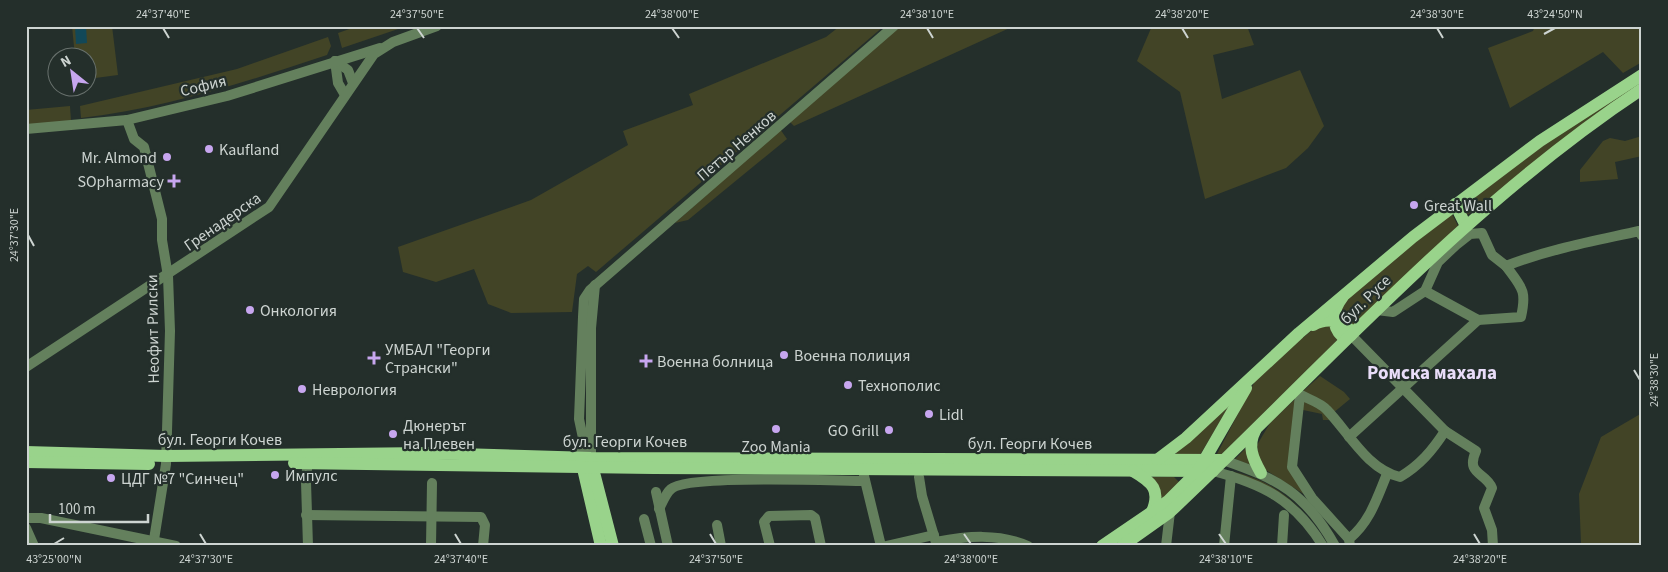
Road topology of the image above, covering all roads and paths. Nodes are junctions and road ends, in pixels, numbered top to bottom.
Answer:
1 (437, 26) edge
2 (894, 26) edge
3 (383, 47) junction
4 (334, 61) junction
5 (1642, 75) edge
6 (353, 83) junction
7 (1642, 89) edge
8 (345, 95) junction
9 (127, 120) junction
10 (26, 129) edge
11 (1455, 204) junction
12 (1466, 226) junction
13 (1642, 236) edge
14 (1506, 266) junction
15 (168, 276) junction
16 (1352, 287) junction
17 (1425, 291) junction
18 (1377, 310) junction
19 (1478, 320) junction
20 (1334, 321) junction
21 (1299, 333) junction
22 (1350, 335) junction
23 (26, 367) edge
24 (1256, 374) junction
25 (1403, 388) junction
26 (1297, 393) junction
27 (1259, 425) junction
28 (1445, 431) junction
29 (1349, 437) junction
30 (27, 457) edge
31 (308, 459) junction
32 (166, 460) junction
33 (1157, 460) junction
34 (1205, 460) junction
35 (1223, 460) junction
36 (586, 462) junction
37 (797, 468) junction
38 (863, 469) junction
39 (1133, 471) junction
40 (1198, 471) junction
41 (1213, 471) junction
42 (1260, 473) junction
43 (1387, 474) junction
44 (1231, 476) junction
45 (919, 478) dead end
46 (814, 480) junction
47 (432, 484) dead end
48 (656, 492) dead end
49 (659, 509) junction
50 (1170, 512) junction
51 (1151, 514) junction
52 (306, 515) junction
53 (1284, 515) dead end
54 (431, 516) junction
55 (26, 518) edge
56 (644, 519) dead end
57 (717, 525) dead end
58 (26, 528) edge
59 (936, 541) edge
60 (1349, 542) edge
61 (154, 543) edge
62 (34, 546) edge
63 (176, 546) edge
64 (308, 546) edge
65 (431, 546) edge
66 (483, 546) edge
67 (601, 546) edge
68 (613, 546) edge
69 (651, 546) edge
70 (668, 546) edge
71 (722, 546) edge
72 (770, 546) edge
73 (821, 546) edge
74 (881, 546) edge
75 (886, 546) edge
76 (1028, 546) edge
77 (1102, 546) edge
78 (1122, 546) edge
79 (1166, 546) edge
80 (1224, 546) edge
81 (1282, 546) edge
82 (1323, 546) edge
83 (1335, 546) edge
84 (1492, 546) edge

1 - 3 street, София
2 - 36 street, Петър Ненков
3 - 4 street, София
3 - 6 street, Гренадерска
4 - 6 street
4 - 8 street
4 - 9 street, София
5 - 11 main road, бул. Русе
6 - 8 street, Гренадерска
7 - 12 main road, бул. Русе
8 - 15 street, Гренадерска
9 - 10 street, София
9 - 15 street, Неофит Рилски
11 - 12 main road
11 - 16 main road, бул. Русе
12 - 18 main road, бул. Русе
13 - 14 street
14 - 17 street
14 - 19 street
15 - 23 street, Гренадерска
15 - 32 street, Неофит Рилски
16 - 20 main road
16 - 21 main road, бул. Русе
17 - 18 street
17 - 19 street
18 - 22 main road, бул. Русе
19 - 25 street
20 - 21 main road
20 - 22 main road
21 - 24 main road, бул. Русе
22 - 25 street
22 - 26 main road, бул. Русе
24 - 33 main road, бул. Русе
24 - 34 main road, бул. Русе
25 - 28 street
25 - 29 street
26 - 27 main road, бул. Русе
26 - 29 street
26 - 60 street
27 - 35 main road, бул. Русе
27 - 42 main road
28 - 43 street
28 - 84 street
29 - 43 street
30 - 32 main road, бул. Георги Кочев
31 - 32 main road, бул. Георги Кочев
31 - 36 main road, бул. Георги Кочев
31 - 52 street
32 - 61 street, Неофит Рилски
33 - 34 main road, бул. Георги Кочев
33 - 38 main road, бул. Георги Кочев
34 - 35 main road, бул. Георги Кочев
34 - 40 main road, бул. Русе
35 - 41 main road, бул. Русе
35 - 42 street
36 - 37 main road, бул. Георги Кочев
36 - 38 main road, бул. Георги Кочев
36 - 67 main road
36 - 68 main road
37 - 38 main road, бул. Георги Кочев
37 - 46 street
38 - 39 main road, бул. Георги Кочев
38 - 46 street
38 - 74 street
39 - 40 main road, бул. Георги Кочев
39 - 51 main road
40 - 41 main road, бул. Георги Кочев
40 - 51 main road, бул. Русе
41 - 44 street
41 - 50 main road, бул. Русе
42 - 83 street
43 - 60 street
44 - 80 street
44 - 82 street
45 - 59 street
46 - 49 street
47 - 54 street
48 - 49 street
49 - 70 street
50 - 78 main road, бул. Русе
50 - 79 street
51 - 77 main road, бул. Русе
52 - 54 street
52 - 64 street
53 - 81 street
54 - 65 street
54 - 66 street
55 - 61 street
56 - 69 street
57 - 71 street
58 - 62 street
59 - 75 street
59 - 76 street
61 - 63 street
72 - 73 street

